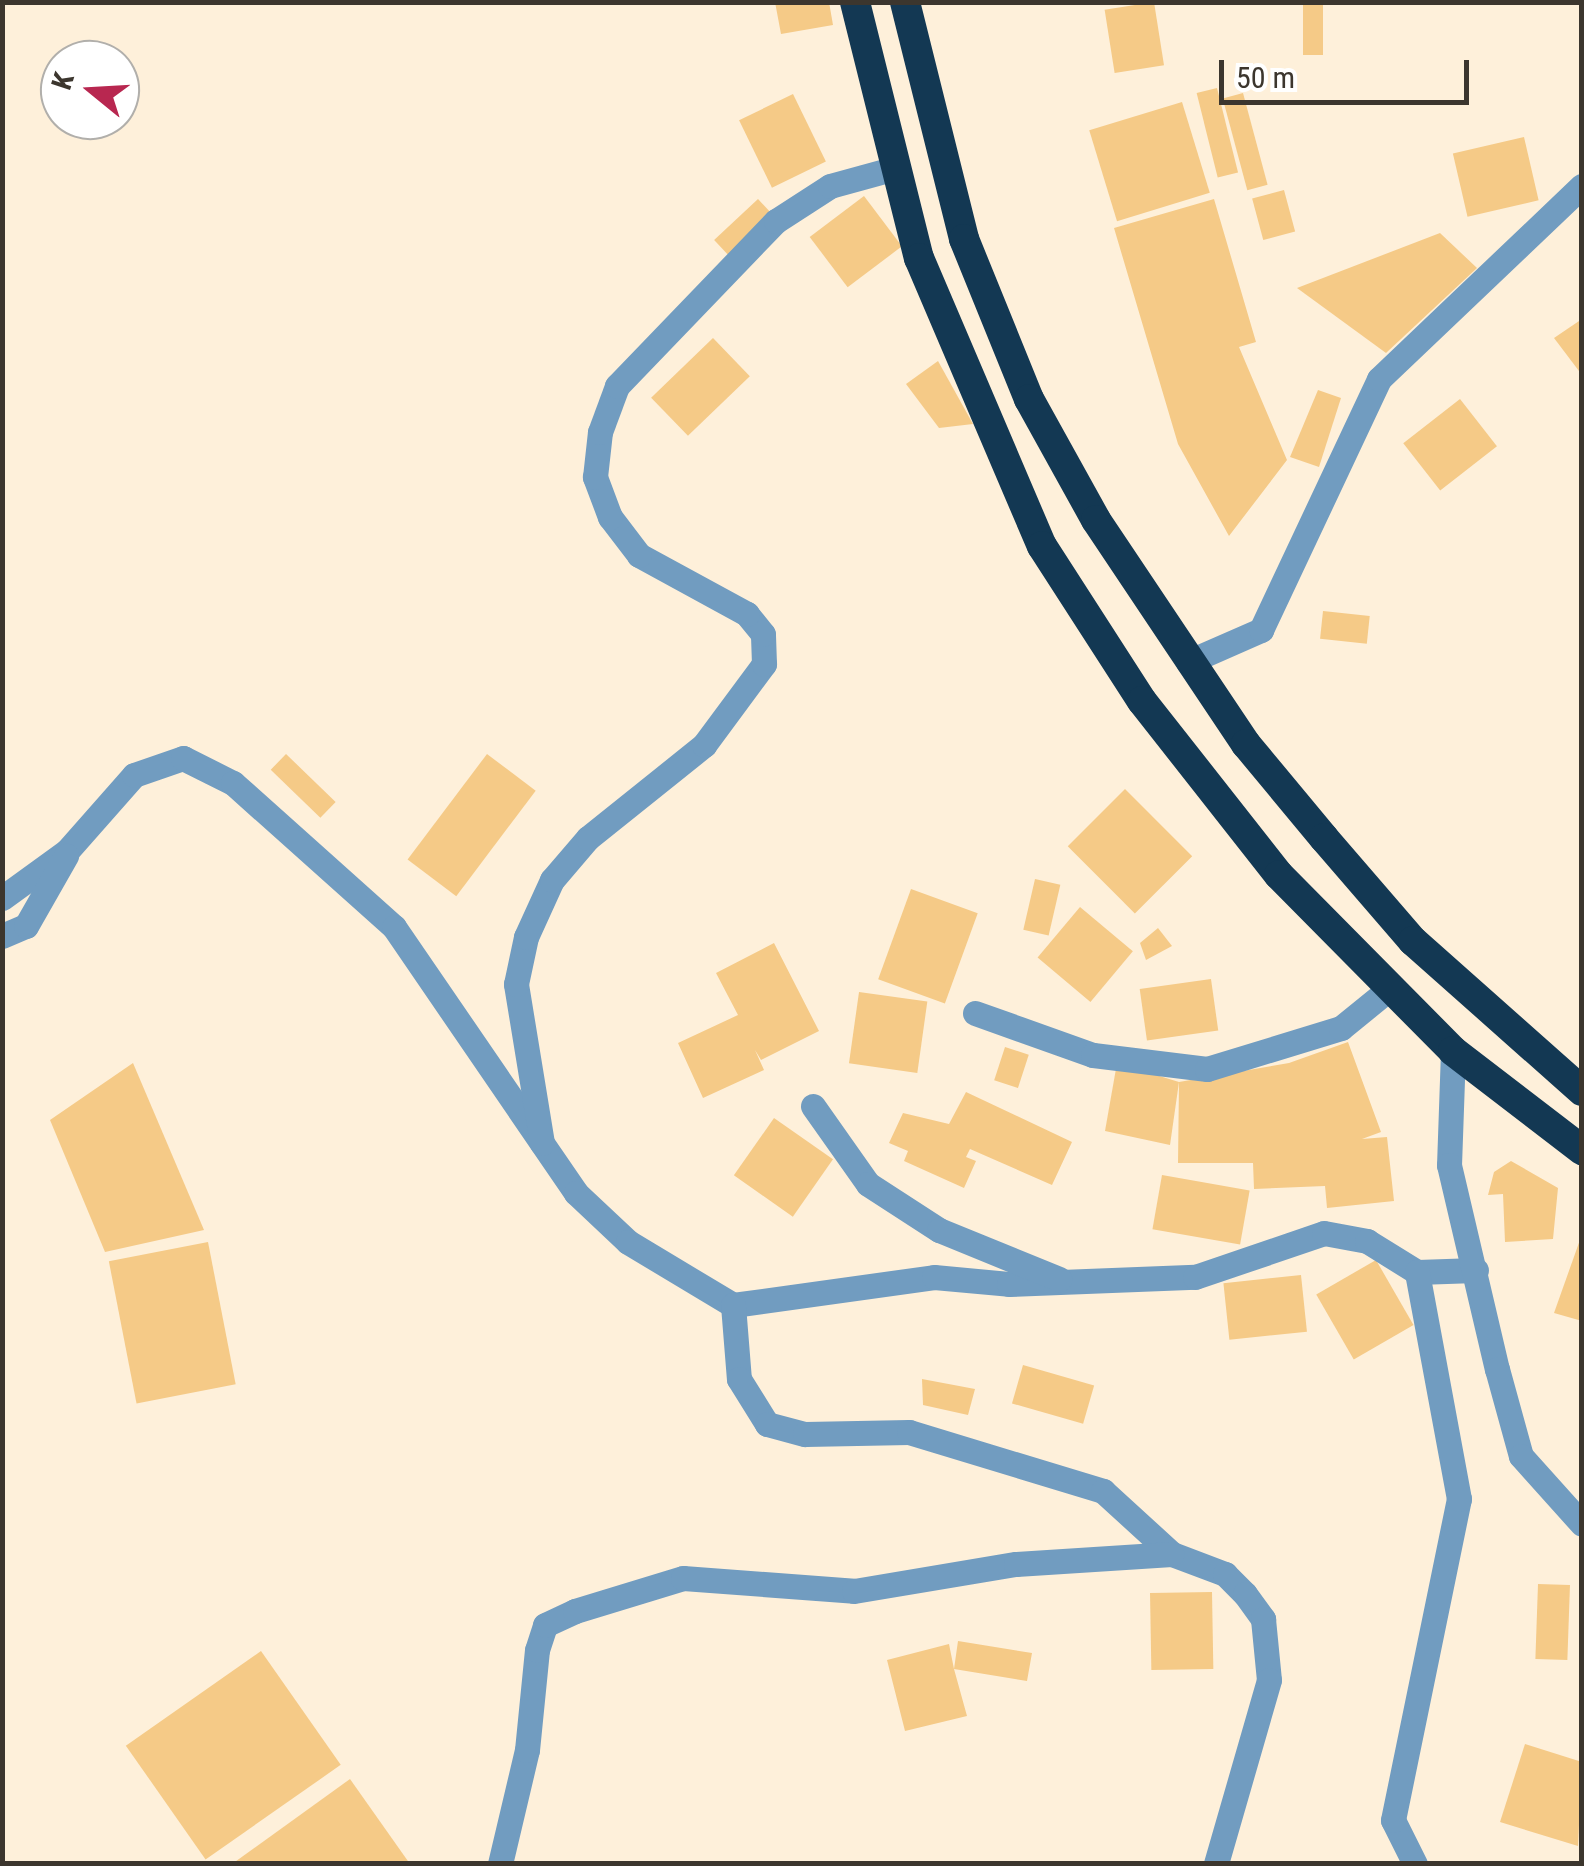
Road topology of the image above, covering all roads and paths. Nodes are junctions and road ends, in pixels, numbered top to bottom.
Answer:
1 (855, 2) edge
2 (905, 2) edge
3 (896, 168) junction
4 (1582, 186) edge
5 (1188, 662) junction
6 (68, 851) junction
7 (2, 898) edge
8 (2, 936) edge
9 (1389, 989) junction
10 (975, 1013) dead end
11 (1453, 1051) junction
12 (1582, 1091) edge
13 (814, 1106) dead end
14 (543, 1148) junction
15 (1582, 1150) edge
16 (1476, 1270) junction
17 (1418, 1272) junction
18 (1072, 1284) junction
19 (733, 1305) junction
20 (1582, 1524) edge
21 (1172, 1554) junction
22 (500, 1864) edge
23 (1216, 1864) edge
24 (1415, 1864) edge

1 - 3 highway
2 - 5 highway
3 - 9 highway
3 - 14 street
4 - 5 street
5 - 12 highway
6 - 7 street
6 - 8 street
6 - 14 street
9 - 10 street
9 - 11 highway
11 - 15 highway
11 - 16 street
13 - 18 street
14 - 19 street
16 - 17 street
16 - 20 street
17 - 18 street
17 - 24 street
18 - 19 street
19 - 21 street
21 - 22 street
21 - 23 street

